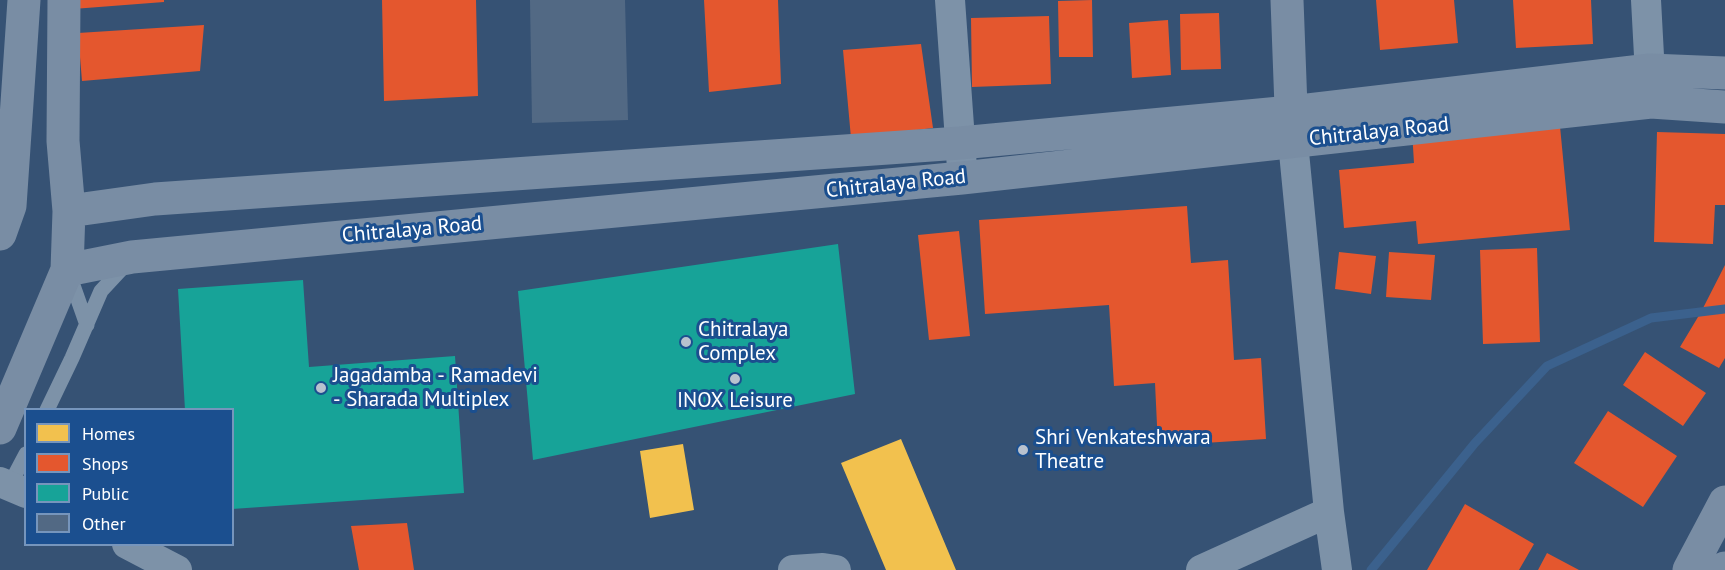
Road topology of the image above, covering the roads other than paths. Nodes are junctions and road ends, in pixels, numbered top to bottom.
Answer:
1 (64, 0) edge
2 (950, 0) edge
3 (1287, 0) edge
4 (1646, 0) edge
5 (16, 21) edge
6 (1650, 70) junction
7 (1725, 73) edge
8 (1651, 102) junction
9 (1725, 107) edge
10 (1292, 127) junction
11 (960, 143) junction
12 (962, 178) junction
13 (69, 211) junction
14 (3, 216) edge
15 (132, 257) junction
16 (67, 270) junction
17 (87, 325) junction
18 (48, 408) edge
19 (0, 428) edge
20 (24, 458) edge
21 (9, 490) edge
22 (1725, 502) edge
23 (1329, 512) junction
24 (131, 546) edge
25 (177, 570) edge
26 (793, 570) edge
27 (836, 570) edge
28 (1202, 570) edge
29 (1337, 570) edge
30 (1689, 570) edge

1 - 13 main road
2 - 11 street
3 - 10 main road
4 - 6 street
5 - 14 main road
6 - 7 main road, Chitralaya Road
6 - 8 street
6 - 10 main road, Chitralaya Road
8 - 9 main road, Chitralaya Road
8 - 10 main road, Chitralaya Road
10 - 11 main road, Chitralaya Road
10 - 12 main road, Chitralaya Road
10 - 23 street
11 - 12 street
11 - 13 main road, Chitralaya Road
12 - 15 main road, Chitralaya Road
13 - 16 main road
15 - 16 main road, Chitralaya Road
15 - 17 lane
16 - 17 lane
16 - 19 main road
17 - 18 lane
20 - 21 lane
22 - 30 main road
23 - 28 street
23 - 29 street
24 - 25 street
26 - 27 street

